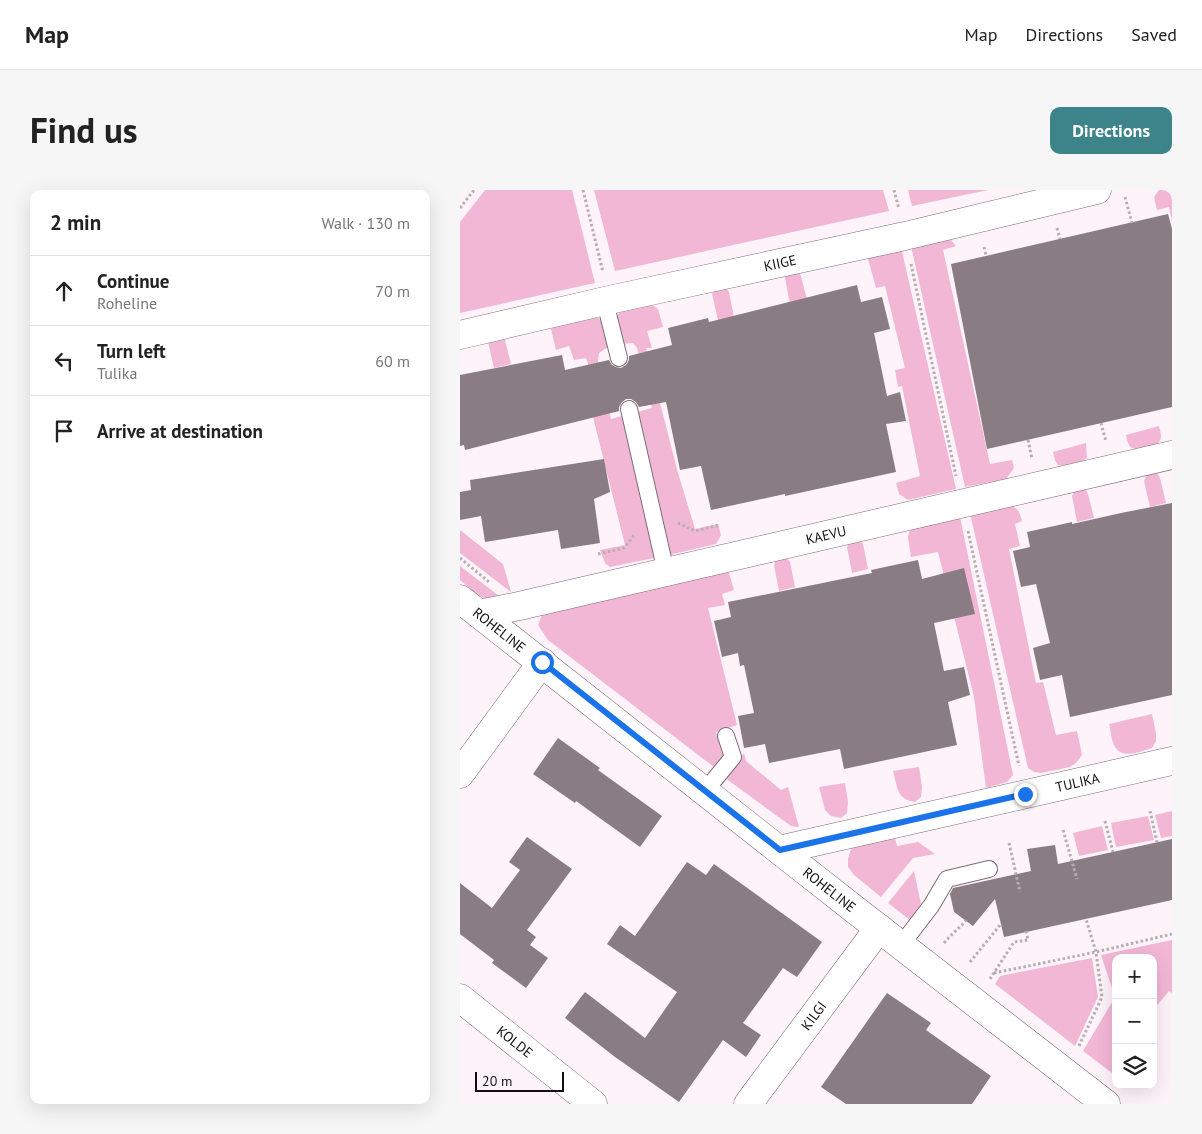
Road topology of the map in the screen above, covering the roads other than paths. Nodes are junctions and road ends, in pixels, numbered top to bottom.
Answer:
1 (1097, 190) edge
2 (607, 301) junction
3 (460, 335) edge
4 (619, 358) dead end
5 (629, 409) dead end
6 (1172, 455) edge
7 (666, 572) junction
8 (470, 606) edge
9 (542, 662) junction
10 (726, 736) dead end
11 (1172, 761) edge
12 (460, 774) edge
13 (705, 791) junction
14 (780, 850) junction
15 (989, 868) dead end
16 (878, 928) junction
17 (901, 945) junction
18 (460, 998) edge
19 (593, 1104) edge
20 (748, 1104) edge
21 (1106, 1104) edge

1 - 2 street, KIIGE
2 - 3 street, KIIGE
2 - 4 lane
5 - 7 lane
6 - 7 street, KAEVU
7 - 8 street, KAEVU
8 - 9 street, ROHELINE
9 - 12 street
9 - 13 street, ROHELINE
10 - 13 lane
11 - 14 street, TULIKA
13 - 14 street, ROHELINE
14 - 16 street, ROHELINE
15 - 17 lane
16 - 17 street, ROHELINE
16 - 20 street, KILGI
17 - 21 street, ROHELINE
18 - 19 street, KOLDE

